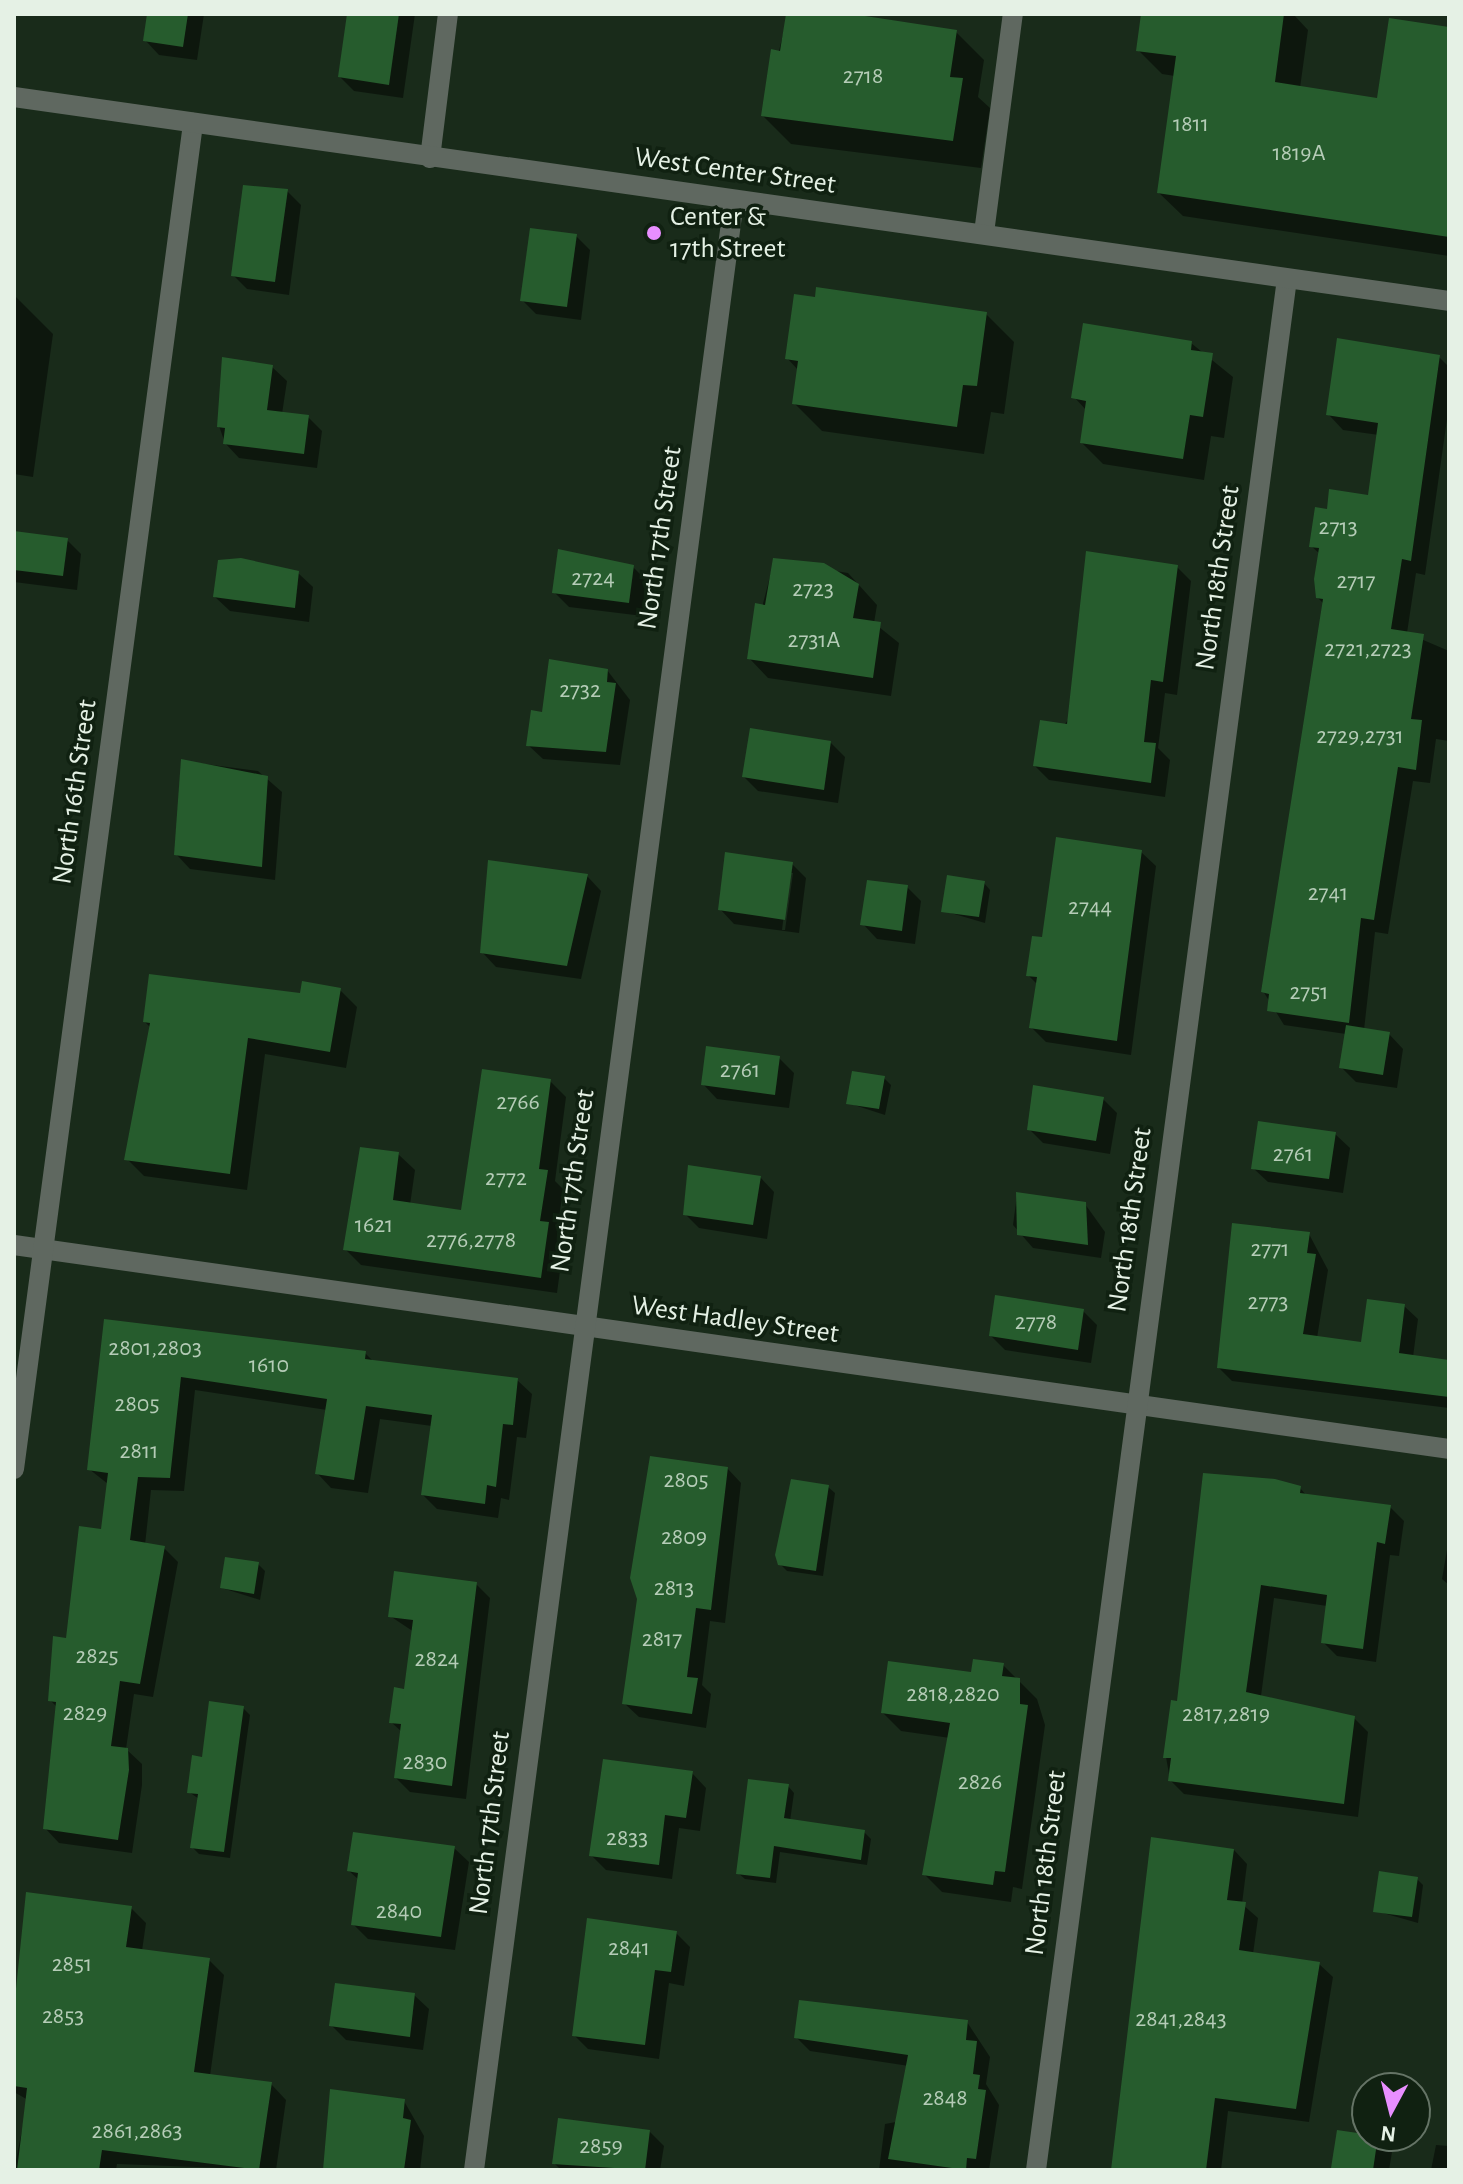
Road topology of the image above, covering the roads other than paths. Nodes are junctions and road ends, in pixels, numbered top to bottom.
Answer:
1 (448, 14) edge
2 (1013, 14) edge
3 (14, 97) edge
4 (193, 123) junction
5 (430, 158) junction
6 (734, 200) junction
7 (984, 233) junction
8 (1287, 280) junction
9 (1449, 301) edge
10 (14, 1245) edge
11 (43, 1249) junction
12 (582, 1327) junction
13 (1133, 1403) junction
14 (1449, 1449) edge
15 (14, 1469) edge
16 (474, 2170) edge
17 (1036, 2170) edge

1 - 5 street
2 - 7 street
3 - 4 street, West Center Street
4 - 5 street, West Center Street
4 - 11 street, North 16th Street
5 - 6 street, West Center Street
6 - 7 street, West Center Street
6 - 12 street, North 17th Street
7 - 8 street, West Center Street
8 - 9 street, West Center Street
8 - 13 street, North 18th Street
10 - 11 street, West Hadley Street
11 - 12 street, West Hadley Street
11 - 15 street, North 16th Street
12 - 13 street, West Hadley Street
12 - 16 street, North 17th Street
13 - 14 street, West Hadley Street
13 - 17 street, North 18th Street

